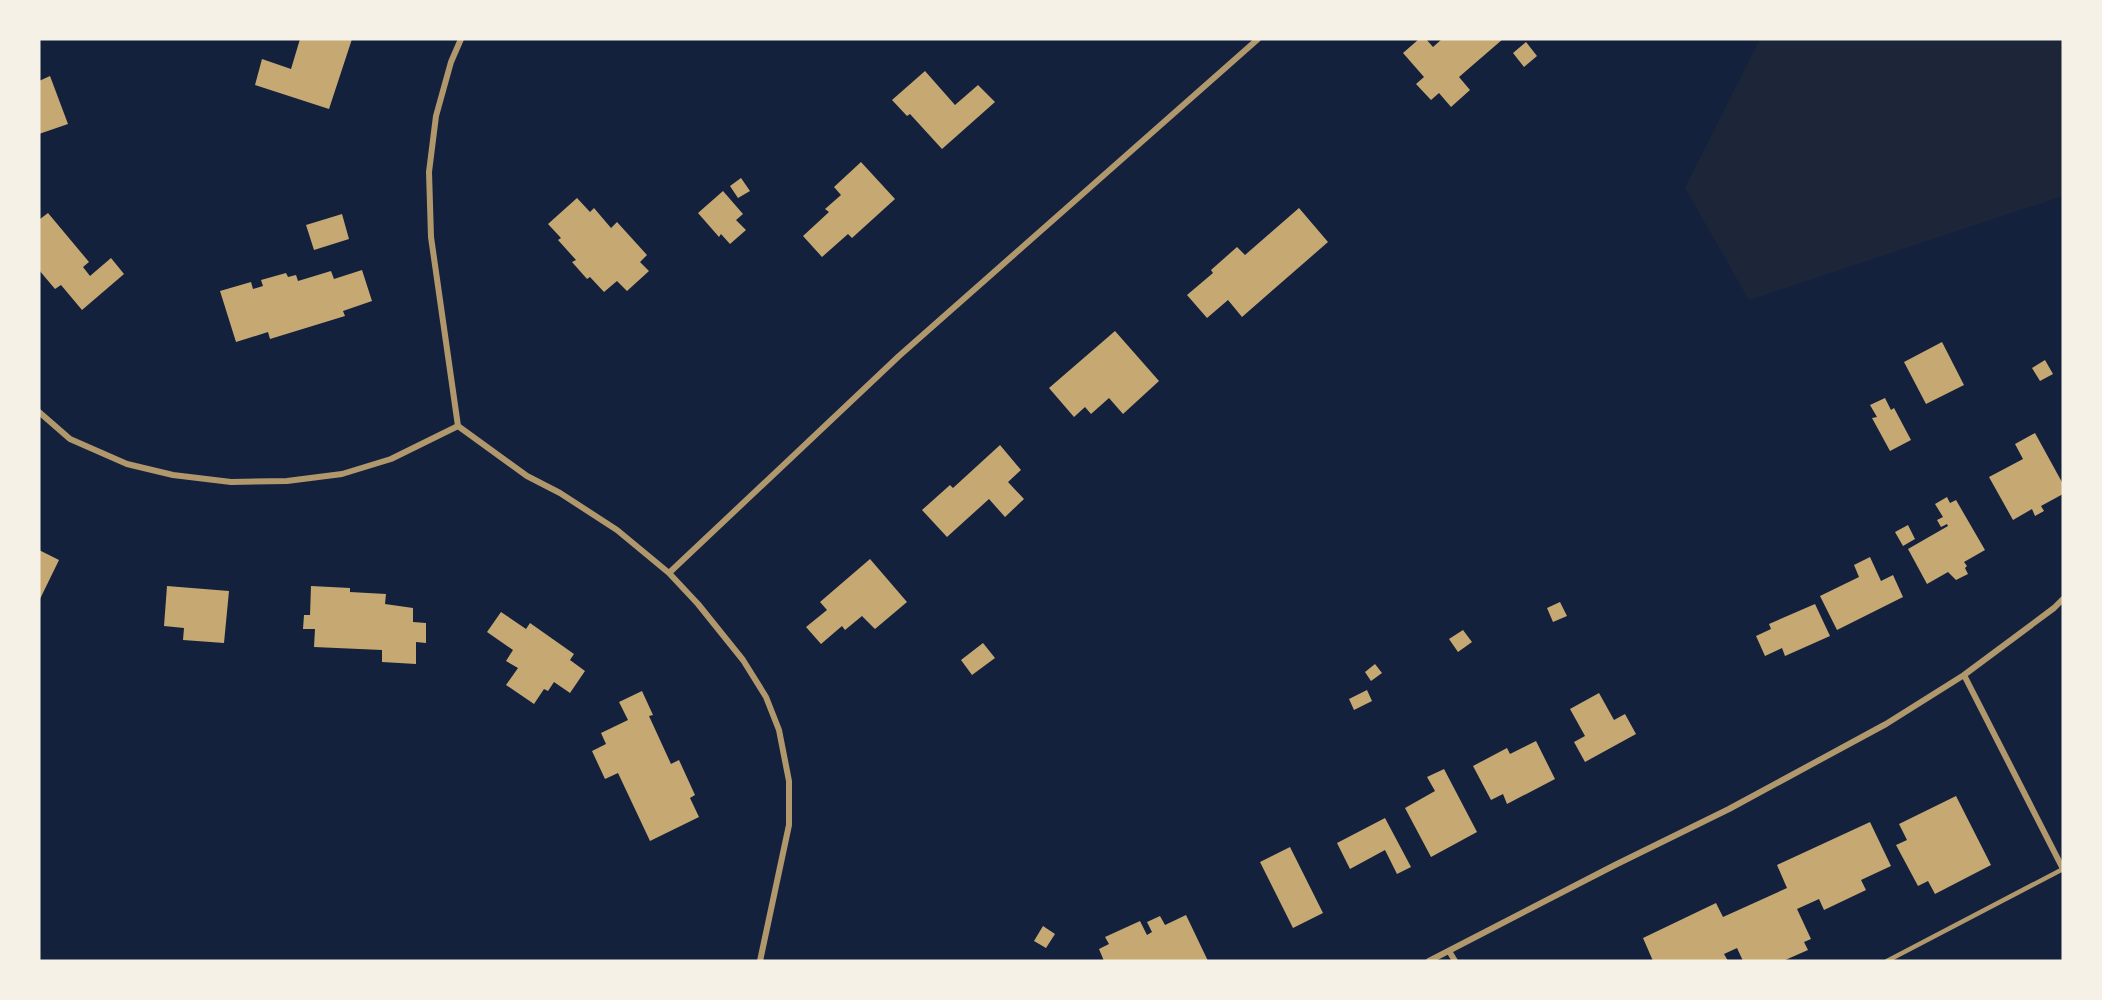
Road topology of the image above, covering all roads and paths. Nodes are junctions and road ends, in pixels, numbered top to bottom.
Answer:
1 (461, 39) edge
2 (1258, 39) edge
3 (39, 412) edge
4 (458, 426) junction
5 (669, 573) junction
6 (2063, 599) edge
7 (1964, 675) junction
8 (2063, 869) edge
9 (1449, 951) junction
10 (760, 961) edge
11 (1429, 961) edge
12 (1455, 961) edge
13 (1887, 961) edge

1 - 4 street
2 - 5 street
3 - 4 street
4 - 5 street
5 - 10 street
6 - 7 street
7 - 8 street
7 - 9 street
8 - 13 lane
9 - 11 street
9 - 12 street

